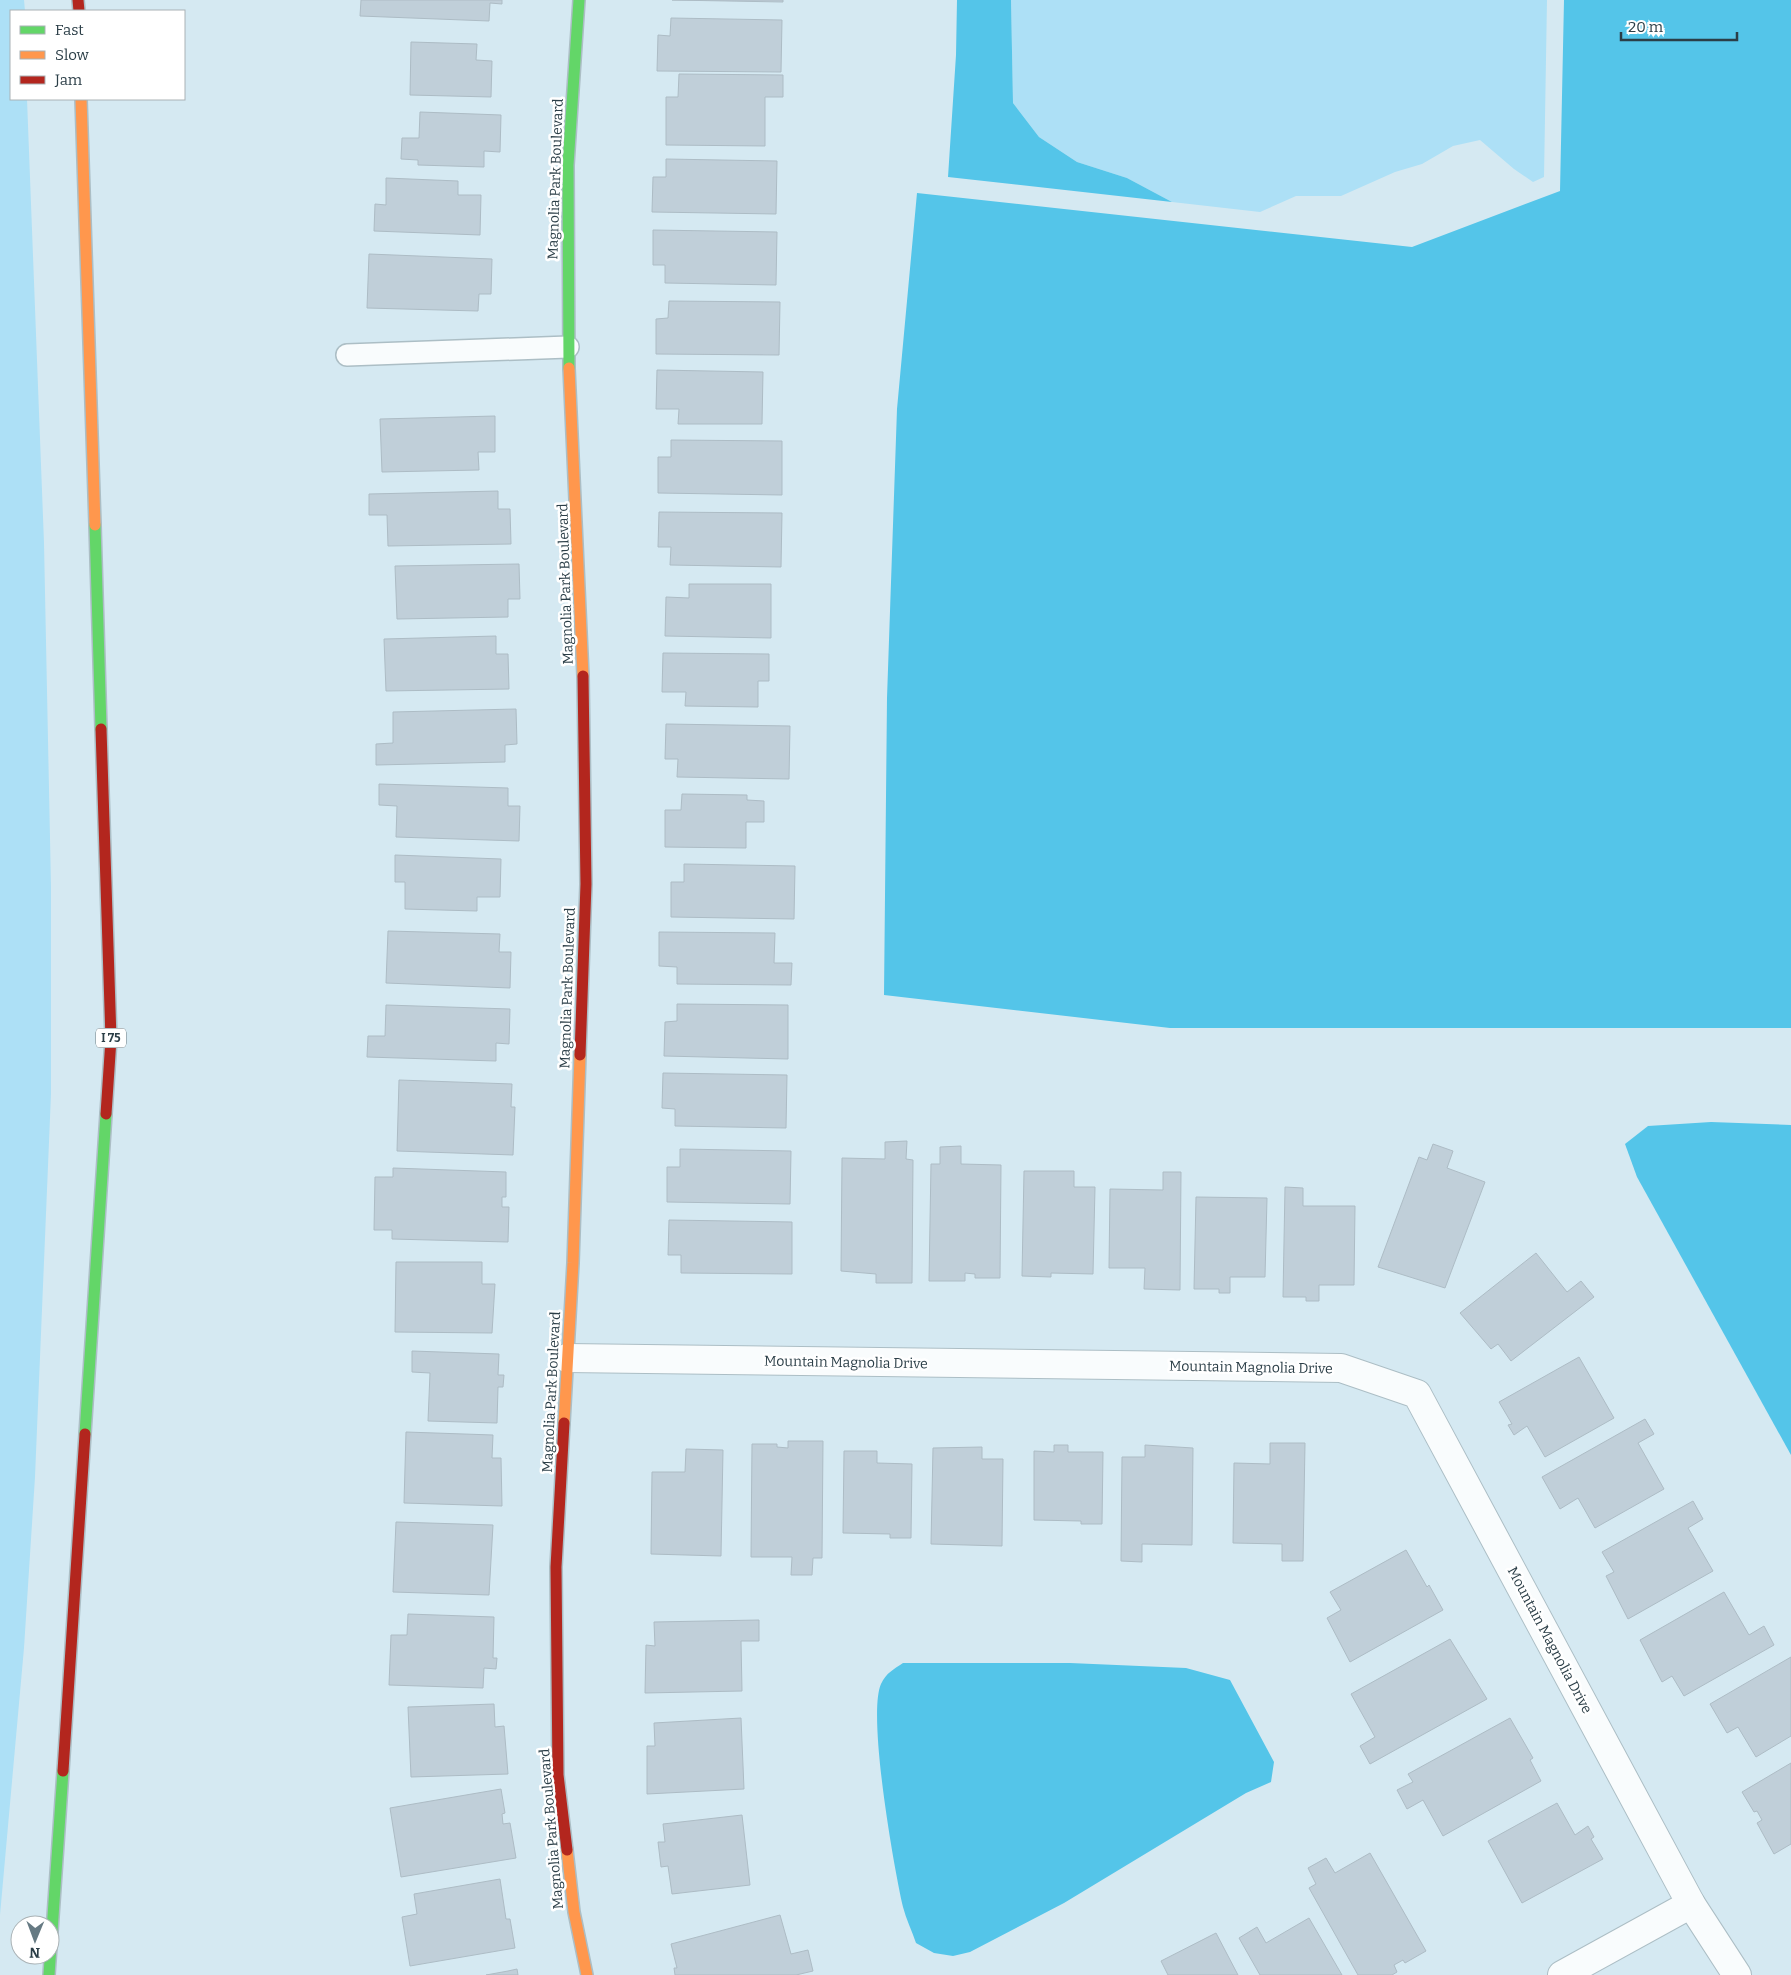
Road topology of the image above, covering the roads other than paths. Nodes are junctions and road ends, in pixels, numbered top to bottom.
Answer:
1 (579, 0) edge
2 (81, 100) edge
3 (568, 347) junction
4 (347, 356) dead end
5 (567, 1358) junction
6 (1691, 1904) junction
7 (49, 1975) edge
8 (587, 1975) edge
9 (1562, 1975) edge
10 (1737, 1975) edge

1 - 3 main road, Magnolia Park Boulevard
2 - 7 main road, I 75
3 - 4 lane
3 - 5 main road, Magnolia Park Boulevard
5 - 6 street, Mountain Magnolia Drive
5 - 8 main road, Magnolia Park Boulevard
6 - 9 street
6 - 10 street, Mountain Magnolia Drive

